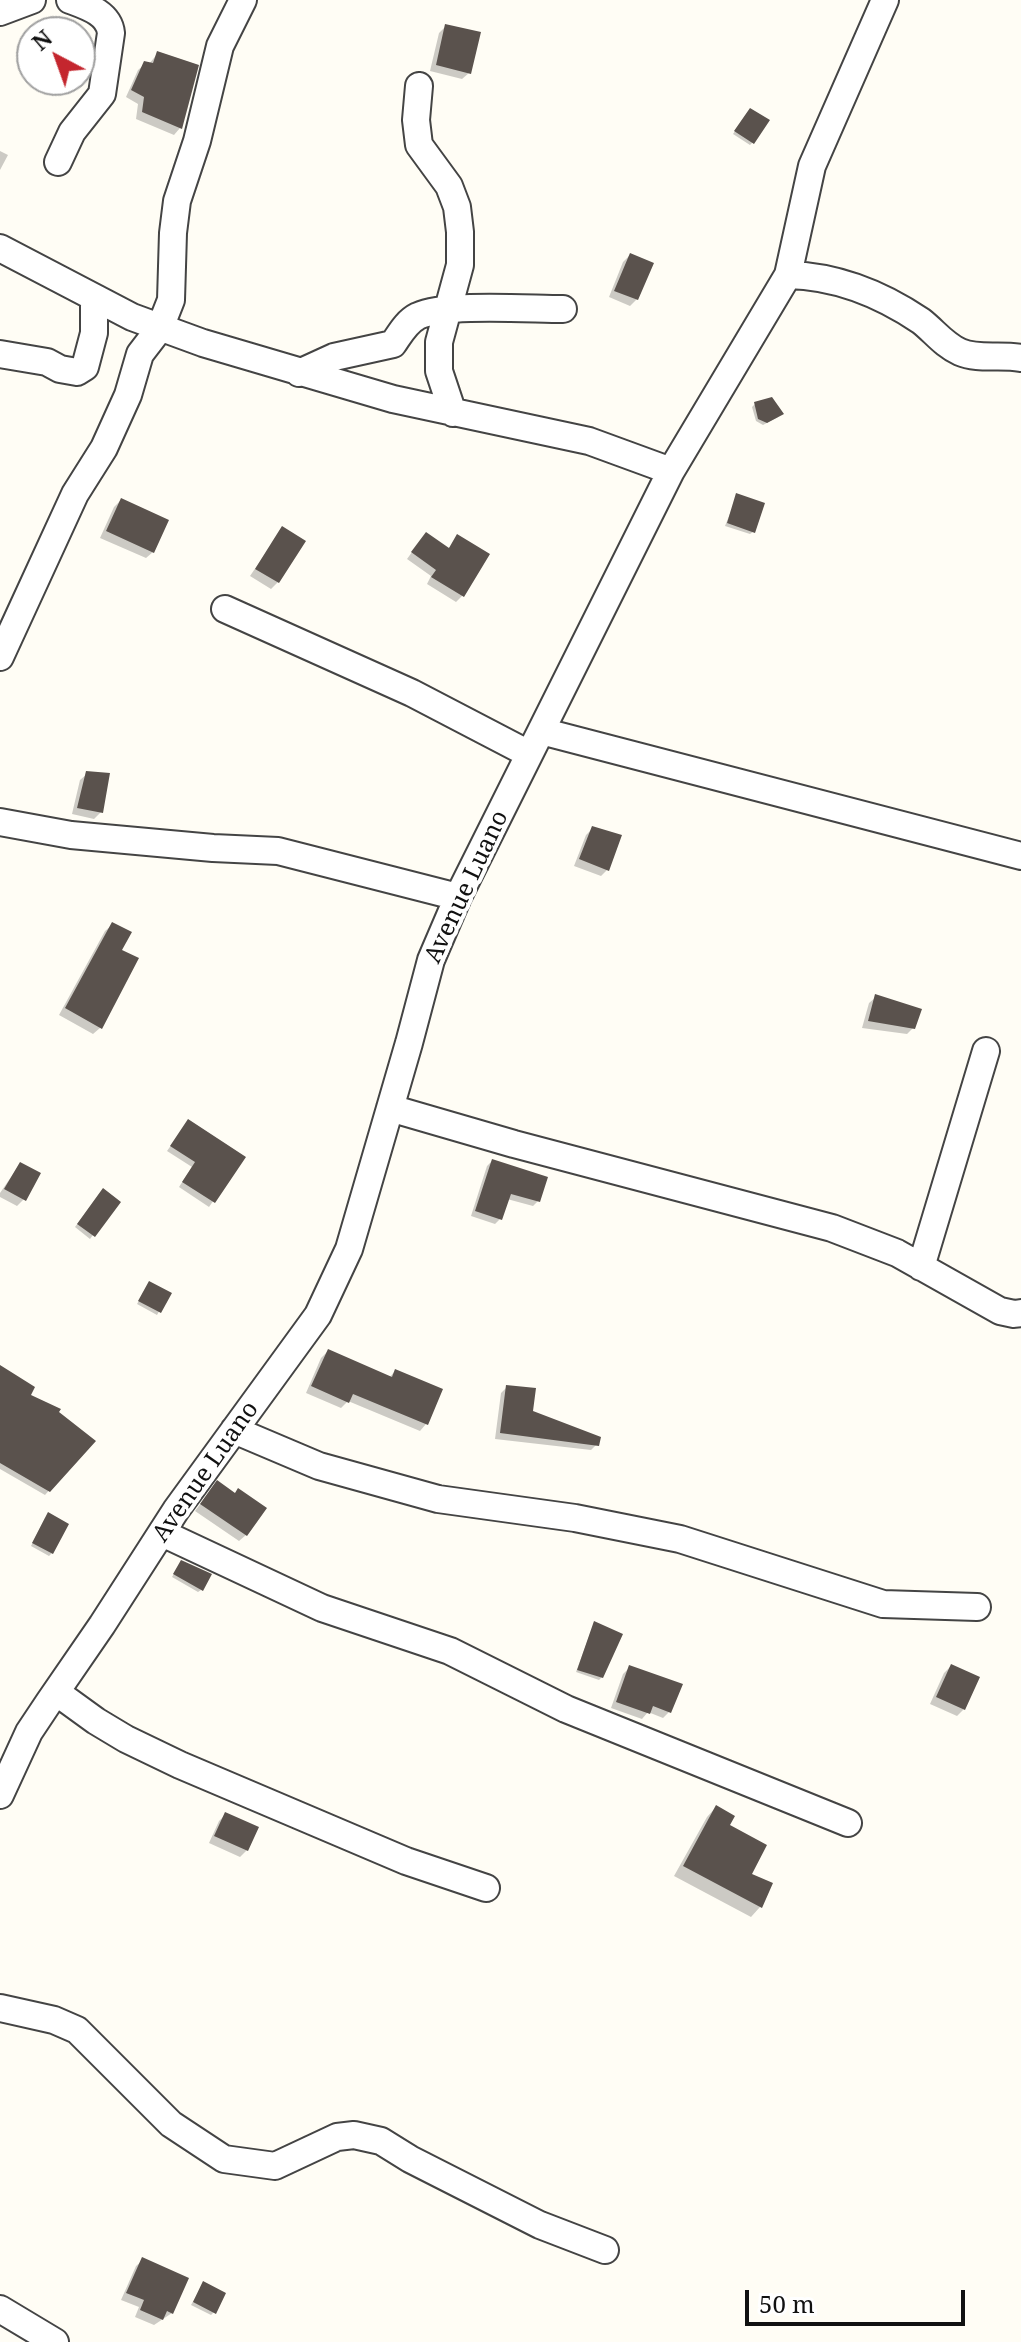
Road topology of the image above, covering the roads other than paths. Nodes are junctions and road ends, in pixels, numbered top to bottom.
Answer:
1 (32, 0) edge
2 (70, 0) edge
3 (243, 0) edge
4 (885, 0) edge
5 (0, 12) edge
6 (419, 86) dead end
7 (58, 162) dead end
8 (0, 248) edge
9 (788, 275) junction
10 (94, 298) junction
11 (563, 309) dead end
12 (450, 310) junction
13 (160, 328) junction
14 (0, 354) edge
15 (1021, 358) edge
16 (299, 373) junction
17 (453, 413) junction
18 (671, 471) junction
19 (225, 609) dead end
20 (0, 657) edge
21 (535, 743) junction
22 (0, 822) edge
23 (1021, 856) edge
24 (458, 897) junction
25 (986, 1051) dead end
26 (390, 1108) junction
27 (921, 1267) junction
28 (1021, 1313) edge
29 (234, 1430) junction
30 (162, 1533) junction
31 (977, 1607) dead end
32 (56, 1692) junction
33 (0, 1795) edge
34 (848, 1823) dead end
35 (486, 1888) dead end
36 (0, 2008) edge
37 (605, 2250) dead end
38 (0, 2309) edge
39 (55, 2342) edge

1 - 5 street
2 - 7 street
3 - 13 street
4 - 9 street, Avenue Luano
6 - 12 street
8 - 10 street
9 - 15 street
9 - 18 street, Avenue Luano
10 - 13 street
10 - 14 street
11 - 12 street
12 - 16 street
12 - 17 street
13 - 16 street
13 - 20 street
16 - 17 street
17 - 18 street
18 - 21 street, Avenue Luano
19 - 21 street
21 - 23 street
21 - 24 street, Avenue Luano
22 - 24 street
24 - 26 street, Avenue Luano
25 - 27 street
26 - 27 street
26 - 29 street, Avenue Luano
27 - 28 street
29 - 30 street, Avenue Luano
29 - 31 street
30 - 32 street, Avenue Luano
30 - 34 street
32 - 33 street, Avenue Luano
32 - 35 street
36 - 37 street
38 - 39 street

